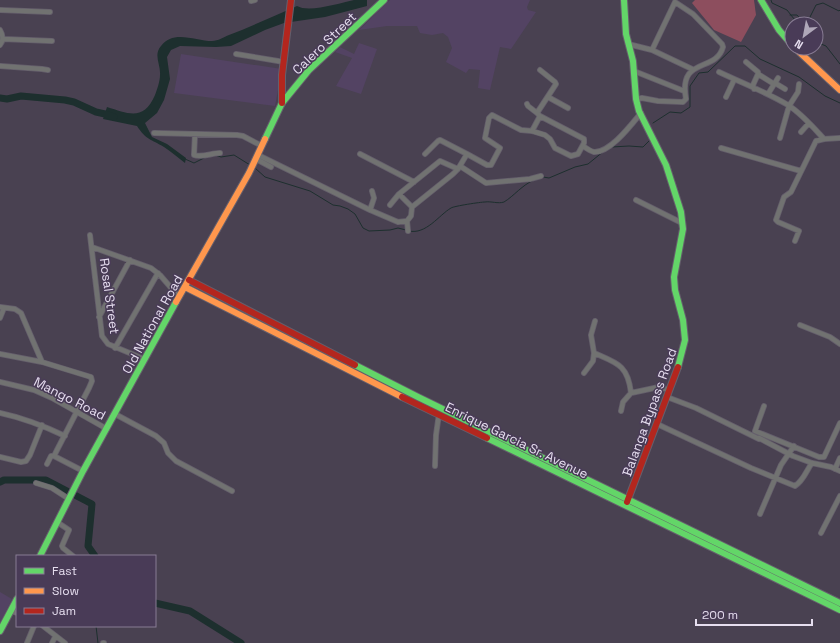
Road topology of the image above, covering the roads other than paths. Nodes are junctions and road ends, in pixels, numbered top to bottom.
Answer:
1 (384, 0) edge
2 (624, 0) edge
3 (761, 0) edge
4 (291, 1) edge
5 (676, 1) edge
6 (0, 10) edge
7 (50, 12) dead end
8 (0, 30) edge
9 (784, 35) edge
10 (3, 38) junction
11 (52, 41) dead end
12 (628, 44) junction
13 (0, 45) edge
14 (652, 50) junction
15 (236, 54) dead end
16 (804, 56) edge
17 (284, 62) junction
18 (746, 62) dead end
19 (0, 66) edge
20 (692, 69) junction
21 (48, 70) dead end
22 (540, 70) dead end
23 (634, 70) junction
24 (719, 72) dead end
25 (758, 74) junction
26 (734, 80) junction
27 (776, 82) junction
28 (799, 84) dead end
29 (754, 89) junction
30 (785, 89) dead end
31 (840, 90) edge
32 (684, 91) junction
33 (768, 94) junction
34 (548, 97) junction
35 (726, 97) dead end
36 (636, 99) junction
37 (282, 103) junction
38 (527, 104) dead end
39 (789, 106) junction
40 (568, 108) dead end
41 (641, 113) junction
42 (539, 115) junction
43 (809, 123) junction
44 (532, 131) junction
45 (801, 132) dead end
46 (154, 134) dead end
47 (195, 134) junction
48 (780, 138) dead end
49 (840, 138) edge
50 (824, 139) junction
51 (262, 146) junction
52 (583, 146) junction
53 (721, 148) dead end
54 (220, 153) dead end
55 (360, 154) dead end
56 (425, 154) dead end
57 (467, 154) junction
58 (255, 161) junction
59 (271, 167) dead end
60 (459, 168) junction
61 (801, 171) junction
62 (541, 176) dead end
63 (414, 182) junction
64 (372, 191) dead end
65 (400, 194) junction
66 (636, 200) dead end
67 (390, 205) dead end
68 (412, 207) junction
69 (370, 210) junction
70 (407, 221) junction
71 (682, 223) junction
72 (408, 231) dead end
73 (90, 235) dead end
74 (795, 241) dead end
75 (92, 247) junction
76 (130, 260) junction
77 (158, 273) junction
78 (189, 280) junction
79 (185, 288) junction
80 (179, 297) junction
81 (2, 307) edge
82 (100, 317) junction
83 (0, 318) edge
84 (595, 321) dead end
85 (800, 325) dead end
86 (840, 344) edge
87 (114, 348) junction
88 (594, 353) junction
89 (0, 354) edge
90 (144, 360) junction
91 (42, 362) junction
92 (584, 373) dead end
93 (0, 382) edge
94 (670, 390) junction
95 (631, 393) junction
96 (667, 397) junction
97 (417, 400) junction
98 (764, 406) dead end
99 (621, 411) dead end
100 (0, 413) edge
101 (77, 413) junction
102 (115, 414) junction
103 (439, 414) junction
104 (840, 423) edge
105 (657, 424) junction
106 (42, 425) junction
107 (107, 429) junction
108 (755, 431) junction
109 (65, 436) junction
110 (759, 439) junction
111 (794, 446) junction
112 (788, 453) junction
113 (54, 456) junction
114 (0, 457) edge
115 (840, 458) edge
116 (812, 463) junction
117 (47, 464) dead end
118 (435, 466) dead end
119 (838, 470) edge
120 (83, 471) junction
121 (776, 478) junction
122 (36, 483) dead end
123 (232, 491) dead end
124 (840, 496) edge
125 (70, 498) junction
126 (627, 503) junction
127 (760, 514) dead end
128 (57, 522) junction
129 (821, 533) dead end
130 (40, 555) edge
131 (72, 555) edge
132 (774, 575) junction
133 (840, 603) edge
134 (840, 610) edge
135 (14, 612) edge
136 (34, 627) edge
137 (44, 627) edge
138 (0, 631) edge
139 (55, 636) junction
140 (27, 643) edge
141 (52, 643) edge
142 (65, 643) edge

1 - 37 main road, Calero Street
2 - 12 main road, Balanga Bypass Road
3 - 9 main road
4 - 17 main road
5 - 14 street
5 - 20 street
6 - 7 street
8 - 10 street
10 - 11 street
10 - 13 street
12 - 14 street
12 - 23 main road, Balanga Bypass Road
14 - 20 street
15 - 17 street
16 - 31 main road
17 - 37 main road
18 - 25 street
19 - 21 street
20 - 32 street
22 - 34 street
23 - 32 street
23 - 36 main road, Balanga Bypass Road
24 - 26 street
25 - 27 street
25 - 29 street
26 - 29 street
26 - 35 street
27 - 30 street
27 - 33 street
28 - 39 street
29 - 33 street
32 - 36 street
33 - 39 street
34 - 40 street
34 - 42 street
36 - 41 main road, Balanga Bypass Road
37 - 51 main road, Old National Road
38 - 42 street
39 - 43 street
39 - 48 street
41 - 52 street
41 - 71 main road, Balanga Bypass Road
42 - 44 street
42 - 52 street
43 - 45 street
43 - 50 street
44 - 52 street
44 - 57 street
46 - 47 street
47 - 51 street
47 - 54 street
49 - 50 street
50 - 61 street
51 - 58 main road, Old National Road
53 - 61 street
55 - 63 street
56 - 57 street
57 - 60 street
58 - 59 street
58 - 69 street
58 - 78 main road, Old National Road
60 - 62 street
60 - 63 street
60 - 68 street
61 - 74 street
63 - 65 street
64 - 69 street
65 - 67 street
65 - 68 street
66 - 71 street
68 - 70 street
69 - 70 street
70 - 72 street
71 - 94 main road, Balanga Bypass Road
73 - 75 street, Rosal Street
75 - 76 street
75 - 82 street, Rosal Street
76 - 77 street
76 - 82 street
77 - 80 street
77 - 87 street
78 - 79 main road, Old National Road
78 - 97 main road, Enrique Garcia Sr. Avenue
79 - 80 main road, Old National Road
79 - 97 main road, Enrique Garcia Sr. Avenue
80 - 90 main road, Old National Road
81 - 83 street
81 - 91 street
82 - 87 street, Rosal Street
84 - 88 street
85 - 86 street
87 - 90 street, Rosal Street
88 - 92 street
88 - 95 street
89 - 91 street
90 - 102 main road, Old National Road
91 - 101 street
93 - 101 street, Mango Road
94 - 95 street
94 - 96 main road, Balanga Bypass Road
95 - 99 street
96 - 105 main road, Balanga Bypass Road
96 - 110 street
97 - 103 main road, Enrique Garcia Sr. Avenue
97 - 126 main road, Enrique Garcia Sr. Avenue
98 - 108 street
100 - 106 street
101 - 107 street, Mango Road
101 - 109 street
102 - 107 main road, Old National Road
102 - 123 street
103 - 118 street
103 - 126 main road, Enrique Garcia Sr. Avenue
104 - 111 street
105 - 121 street
105 - 126 main road, Balanga Bypass Road
106 - 109 street
106 - 114 street
107 - 120 main road, Old National Road
108 - 110 street
108 - 111 street
109 - 113 street
110 - 112 street
111 - 112 street
112 - 116 street
112 - 121 street
113 - 117 street
113 - 120 street
115 - 119 street
116 - 119 street
116 - 121 street
120 - 125 main road, Old National Road
121 - 127 street
122 - 125 street
124 - 129 street
125 - 128 main road, Old National Road
126 - 132 main road, Enrique Garcia Sr. Avenue
128 - 130 main road, Old National Road
128 - 131 street
132 - 133 main road, Enrique Garcia Sr. Avenue
132 - 134 main road, Enrique Garcia Sr. Avenue
135 - 138 main road
136 - 140 street
137 - 139 street
139 - 141 street
139 - 142 street

